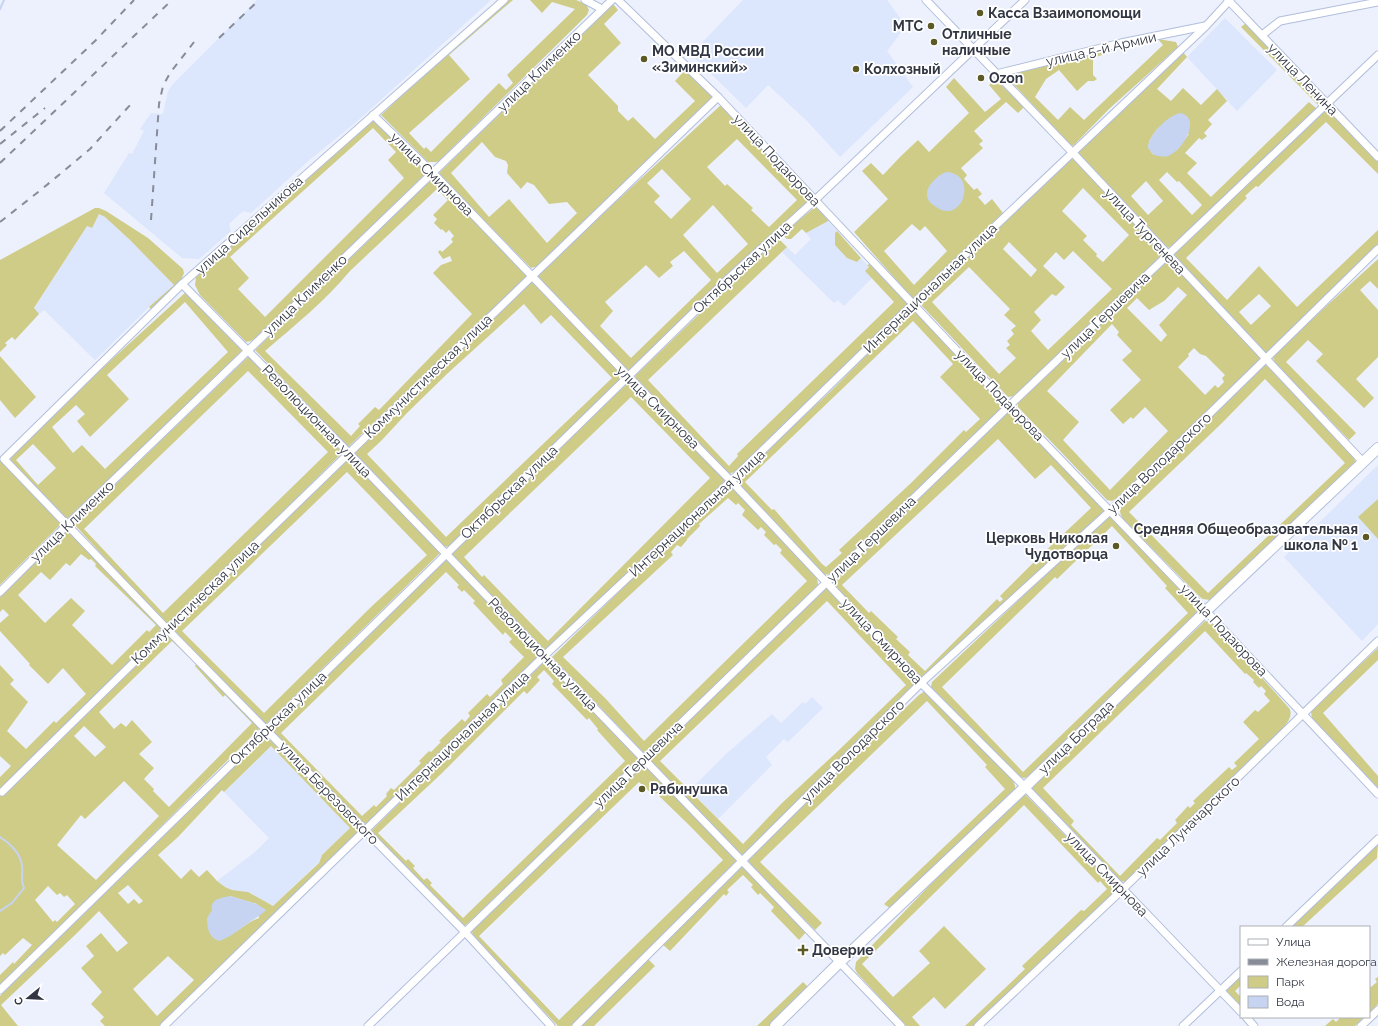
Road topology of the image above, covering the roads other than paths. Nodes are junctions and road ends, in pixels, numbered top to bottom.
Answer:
1 (504, 0) edge
2 (585, 0) edge
3 (612, 0) edge
4 (618, 0) edge
5 (926, 0) edge
6 (1024, 0) edge
7 (1229, 0) edge
8 (1378, 2) edge
9 (602, 9) junction
10 (1206, 26) junction
11 (1262, 35) junction
12 (973, 49) junction
13 (1378, 55) edge
14 (996, 74) junction
15 (718, 97) junction
16 (1327, 104) junction
17 (373, 115) junction
18 (1073, 153) junction
19 (1378, 157) edge
20 (433, 173) junction
21 (815, 200) junction
22 (1378, 250) edge
23 (1168, 255) junction
24 (532, 277) junction
25 (182, 284) junction
26 (913, 304) junction
27 (248, 350) junction
28 (1266, 360) junction
29 (628, 376) junction
30 (1010, 406) junction
31 (1378, 448) edge
32 (348, 452) junction
33 (4, 459) joint
34 (1363, 462) junction
35 (731, 481) junction
36 (1110, 511) junction
37 (68, 524) junction
38 (446, 554) junction
39 (826, 582) junction
40 (0, 592) edge
41 (1206, 611) junction
42 (167, 629) junction
43 (1378, 641) edge
44 (544, 656) junction
45 (921, 683) junction
46 (1302, 714) junction
47 (266, 729) junction
48 (644, 759) junction
49 (1025, 787) junction
50 (2, 792) dead end
51 (1378, 794) edge
52 (365, 831) junction
53 (1378, 839) edge
54 (742, 861) junction
55 (1122, 890) junction
56 (1287, 926) edge
57 (465, 932) junction
58 (840, 962) junction
59 (1240, 972) edge
60 (0, 990) edge
61 (1220, 991) junction
62 (1378, 1010) edge
63 (1240, 1011) edge
64 (1247, 1018) edge
65 (1370, 1018) edge
66 (1370, 1018) edge
67 (164, 1026) edge
68 (368, 1026) edge
69 (551, 1026) edge
70 (576, 1026) edge
71 (775, 1026) edge
72 (901, 1026) edge
73 (978, 1026) edge
74 (1183, 1026) edge
75 (1254, 1026) edge
76 (1361, 1026) edge

1 - 17 street, улица Сидельникова
2 - 9 street
3 - 9 street, улица Клименко
4 - 15 street, улица Подаюрова
5 - 12 street, улица Тургенева
6 - 12 street, Октябрьская улица
7 - 10 street, Интернациональная улица
7 - 11 street, улица Ленина
8 - 11 street
9 - 20 street, улица Клименко
10 - 14 street, улица 5-й Армии
10 - 18 street, Интернациональная улица
11 - 16 street, улица Ленина
12 - 14 street, улица Тургенева
12 - 21 street, Октябрьская улица
13 - 16 street, улица Гершевича
14 - 18 street, улица Тургенева
15 - 21 street, улица Подаюрова
15 - 24 street, Коммунистическая улица
16 - 19 street, улица Ленина
16 - 23 street, улица Гершевича
17 - 20 street, улица Смирнова
17 - 25 street, улица Сидельникова
18 - 23 street, улица Тургенева
18 - 26 street, Интернациональная улица
20 - 24 street, улица Смирнова
20 - 27 street, улица Клименко
21 - 26 street, улица Подаюрова
21 - 29 street, Октябрьская улица
22 - 28 street, улица Володарского
23 - 28 street, улица Тургенева
23 - 30 street, улица Гершевича
24 - 29 street, улица Смирнова
24 - 32 street, Коммунистическая улица
25 - 27 street, Революционная улица
25 - 33 street, улица Сидельникова
26 - 30 street, улица Подаюрова
26 - 35 street, Интернациональная улица
27 - 32 street, Революционная улица
27 - 37 street, улица Клименко
28 - 34 street, улица Тургенева
28 - 36 street, улица Володарского
29 - 35 street, улица Смирнова
29 - 38 street, Октябрьская улица
30 - 36 street, улица Подаюрова
30 - 39 street, улица Гершевича
31 - 34 street, улица Бограда
32 - 38 street, Революционная улица
32 - 42 street, Коммунистическая улица
33 - 37 street, улица Березовского
34 - 41 street, улица Бограда
35 - 39 street, улица Смирнова
35 - 44 street, Интернациональная улица
36 - 41 street, улица Подаюрова
36 - 45 street, улица Володарского
37 - 40 street, улица Клименко
37 - 42 street, улица Березовского
38 - 44 street, Революционная улица
38 - 47 street, Октябрьская улица
39 - 45 street, улица Смирнова
39 - 48 street, улица Гершевича
41 - 46 street, улица Подаюрова
41 - 49 street, улица Бограда
42 - 47 street, улица Березовского
42 - 50 street, Коммунистическая улица
43 - 46 street, улица Луначарского
44 - 48 street, Революционная улица
44 - 52 street, Интернациональная улица
45 - 49 street, улица Смирнова
45 - 54 street, улица Володарского
46 - 51 street, улица Подаюрова
46 - 55 street, улица Луначарского
47 - 52 street, улица Березовского
47 - 60 street, Октябрьская улица
48 - 54 street, Революционная улица
48 - 57 street, улица Гершевича
49 - 55 street, улица Смирнова
49 - 58 street, улица Бограда
52 - 57 street, улица Березовского
52 - 67 street, Интернациональная улица
53 - 56 street
54 - 58 street, Революционная улица
54 - 70 street, улица Володарского
55 - 61 street, улица Смирнова
55 - 73 street, улица Луначарского
57 - 68 street, улица Гершевича
57 - 69 street, улица Березовского
58 - 71 street, улица Бограда
58 - 72 street, Революционная улица
59 - 61 street
61 - 63 street, улица Смирнова
61 - 74 street
62 - 66 street
64 - 75 street
65 - 76 street

